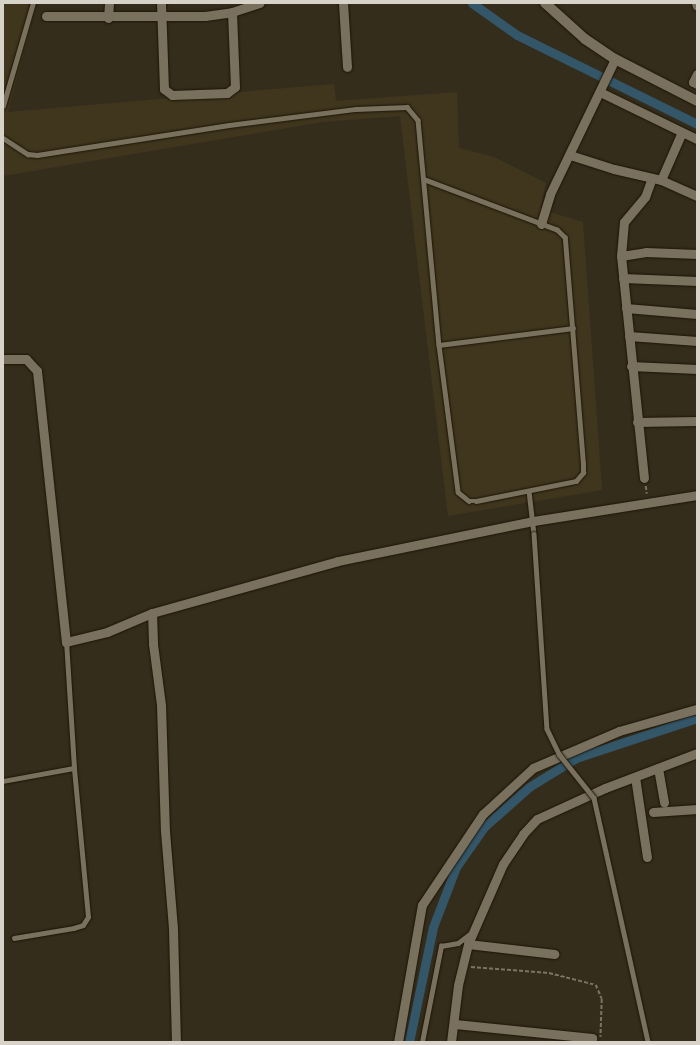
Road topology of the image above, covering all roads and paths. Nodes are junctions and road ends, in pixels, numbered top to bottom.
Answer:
1 (33, 3) edge
2 (109, 3) edge
3 (161, 3) edge
4 (260, 3) edge
5 (339, 3) edge
6 (343, 3) edge
7 (696, 3) edge
8 (546, 4) edge
9 (697, 6) edge
10 (232, 12) junction
11 (46, 16) dead end
12 (162, 16) junction
13 (108, 18) junction
14 (614, 61) junction
15 (347, 67) dead end
16 (697, 74) edge
17 (697, 84) edge
18 (601, 89) junction
19 (697, 101) edge
20 (3, 106) edge
21 (682, 132) junction
22 (3, 138) edge
23 (697, 139) edge
24 (570, 155) junction
25 (657, 179) junction
26 (425, 180) junction
27 (697, 196) edge
28 (541, 224) junction
29 (697, 254) edge
30 (621, 256) junction
31 (623, 278) junction
32 (697, 281) edge
33 (626, 308) junction
34 (697, 314) edge
35 (573, 328) junction
36 (629, 336) junction
37 (697, 341) edge
38 (439, 345) junction
39 (3, 359) edge
40 (631, 366) junction
41 (697, 369) edge
42 (697, 421) edge
43 (636, 422) junction
44 (644, 478) joint
45 (529, 491) junction
46 (697, 495) edge
47 (648, 502) junction
48 (533, 521) junction
49 (152, 613) junction
50 (66, 642) junction
51 (697, 709) edge
52 (697, 753) edge
53 (74, 768) junction
54 (658, 768) junction
55 (635, 776) junction
56 (3, 781) edge
57 (664, 802) dead end
58 (697, 809) edge
59 (653, 812) dead end
60 (647, 857) dead end
61 (473, 933) junction
62 (14, 938) dead end
63 (468, 944) junction
64 (554, 954) dead end
65 (463, 967) junction
66 (455, 1024) junction
67 (596, 1040) edge
68 (176, 1042) edge
69 (398, 1042) edge
70 (422, 1042) edge
71 (451, 1042) edge
72 (648, 1042) edge

1 - 20 lane
2 - 13 street
3 - 12 street
4 - 10 street
5 - 6 street
6 - 15 street
7 - 9 street
8 - 14 street
10 - 12 street
10 - 12 street
11 - 13 street
12 - 13 street
14 - 18 street
14 - 19 street
16 - 17 street
18 - 21 street
18 - 24 street
21 - 23 street
21 - 25 street
22 - 26 lane
24 - 25 street
24 - 28 street
25 - 27 street
25 - 30 street
26 - 28 lane
26 - 38 lane
28 - 35 lane
29 - 30 street
30 - 31 street
31 - 32 street
31 - 33 street
33 - 34 street
33 - 36 street
35 - 38 lane
35 - 45 lane
36 - 37 street
36 - 40 street
38 - 45 lane
39 - 50 street
40 - 41 street
40 - 43 street
42 - 43 street
43 - 44 street
44 - 47 path
45 - 48 lane
46 - 47 street
47 - 48 street
48 - 49 street
48 - 72 lane, bridge
49 - 50 street
49 - 68 street
50 - 53 lane
51 - 69 street
52 - 54 street
53 - 56 lane
53 - 62 lane
54 - 55 street
54 - 57 street
55 - 60 street
55 - 61 street
58 - 59 street
61 - 63 street
61 - 70 lane
63 - 64 street
63 - 65 street
65 - 66 street
65 - 67 path
66 - 67 street
66 - 71 street

